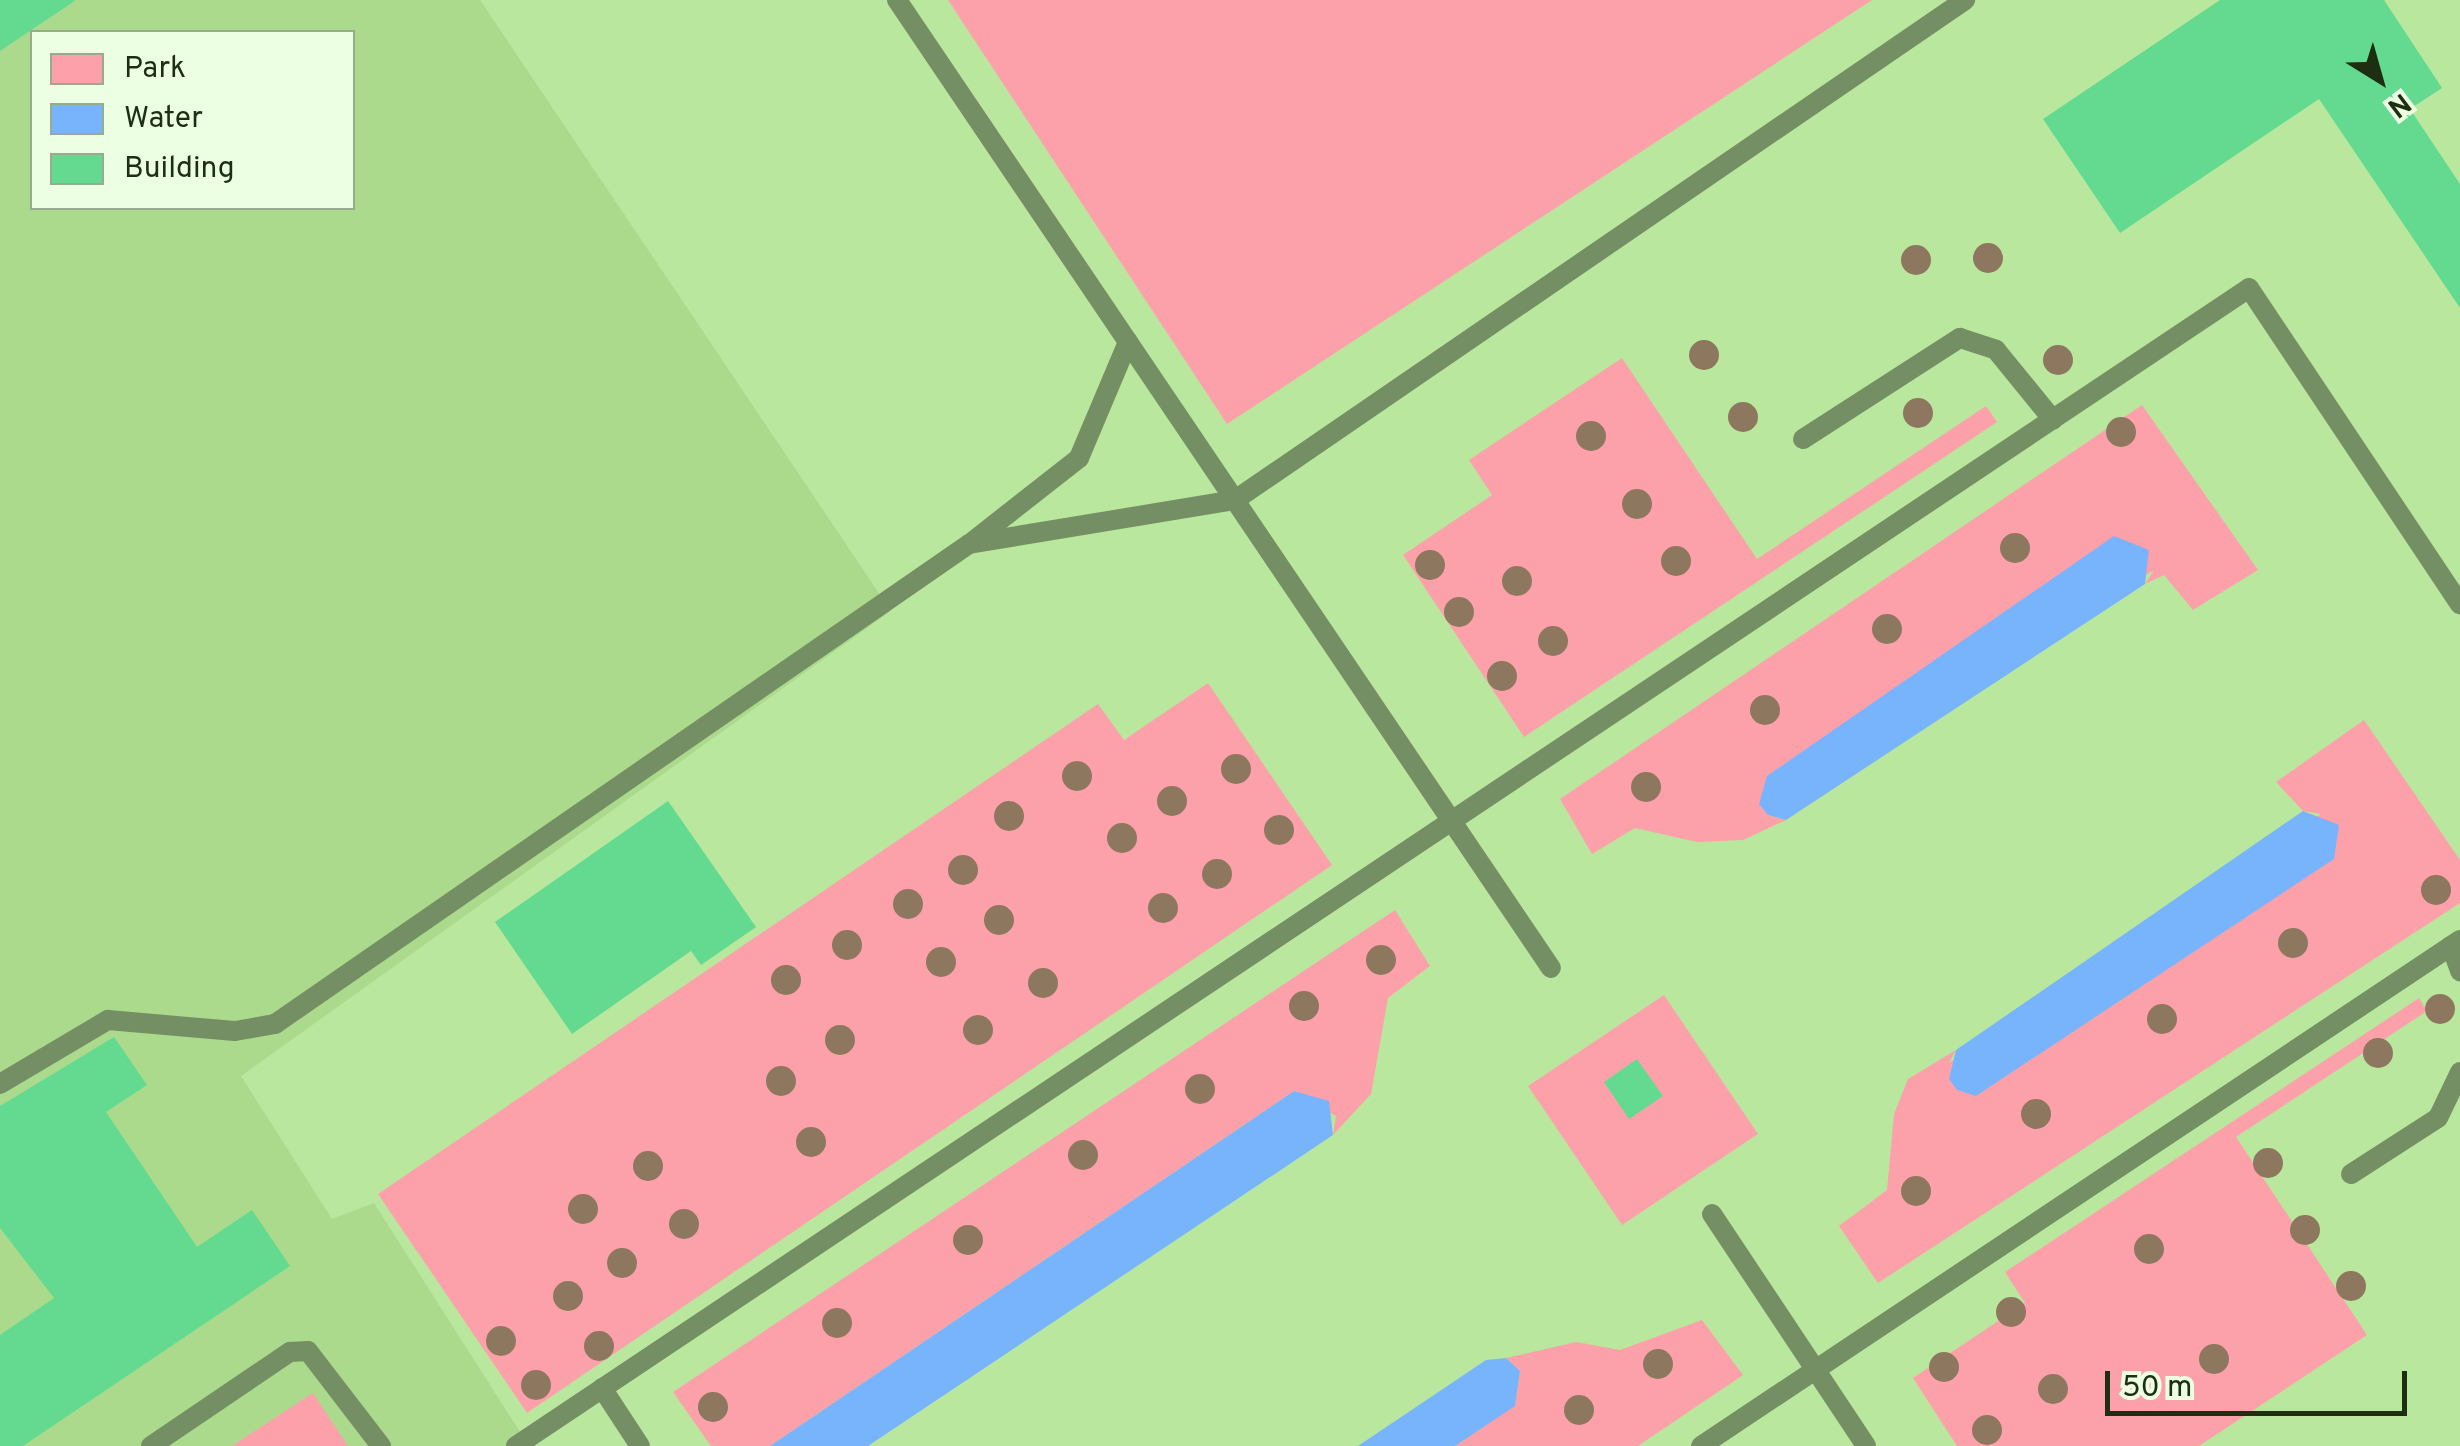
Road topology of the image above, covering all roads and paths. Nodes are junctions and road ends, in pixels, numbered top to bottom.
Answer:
1 (898, 0) edge
2 (1965, 0) edge
3 (1128, 342) junction
4 (2053, 420) junction
5 (1803, 439) dead end
6 (1235, 500) junction
7 (969, 544) junction
8 (2460, 604) edge
9 (1452, 820) junction
10 (2455, 943) edge
11 (1551, 968) dead end
12 (2460, 971) edge
13 (2460, 1072) edge
14 (0, 1084) edge
15 (2351, 1174) dead end
16 (1712, 1214) dead end
17 (1815, 1370) junction
18 (602, 1388) junction
19 (152, 1446) edge
20 (381, 1446) edge
21 (516, 1446) edge
22 (640, 1446) edge
23 (1700, 1446) edge
24 (1866, 1446) edge

1 - 3 lane
2 - 6 lane
3 - 6 lane
3 - 7 lane
4 - 5 lane
4 - 8 lane
4 - 9 lane
6 - 7 lane
6 - 9 lane
7 - 14 lane
9 - 11 lane
9 - 18 lane
10 - 12 lane
10 - 17 lane
13 - 15 lane
16 - 17 lane
17 - 23 lane
17 - 24 lane
18 - 21 lane
18 - 22 lane
19 - 20 lane

